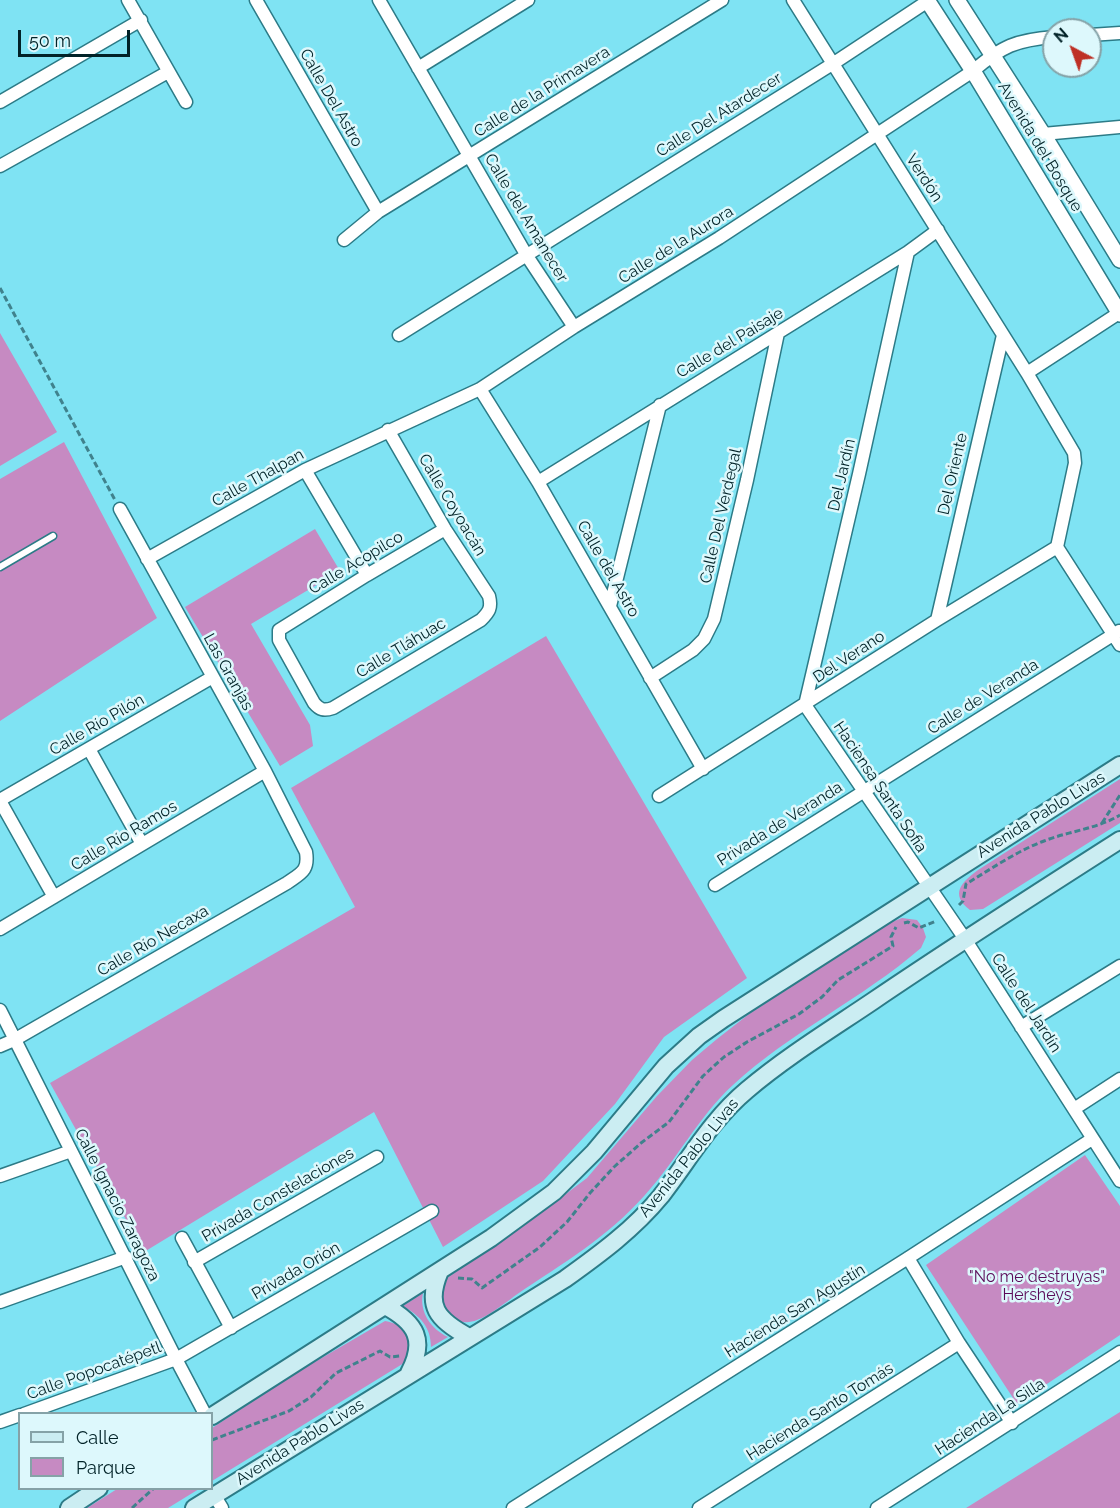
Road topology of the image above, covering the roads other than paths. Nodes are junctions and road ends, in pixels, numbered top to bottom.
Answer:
1 (128, 0) edge
2 (256, 0) edge
3 (379, 0) edge
4 (528, 0) edge
5 (722, 0) edge
6 (793, 0) edge
7 (928, 0) edge
8 (957, 0) edge
9 (141, 20) junction
10 (1120, 33) edge
11 (1102, 34) edge
12 (1042, 39) edge
13 (992, 55) junction
14 (834, 63) junction
15 (418, 68) junction
16 (973, 71) junction
17 (168, 72) junction
18 (0, 102) edge
19 (186, 102) dead end
20 (1120, 127) edge
21 (876, 134) junction
22 (1043, 134) junction
23 (469, 156) junction
24 (0, 166) edge
25 (378, 212) junction
26 (938, 230) junction
27 (344, 240) dead end
28 (908, 252) junction
29 (527, 256) junction
30 (1120, 260) edge
31 (1120, 313) edge
32 (574, 327) junction
33 (778, 333) junction
34 (1002, 335) junction
35 (399, 336) dead end
36 (1027, 373) junction
37 (480, 389) junction
38 (660, 405) junction
39 (388, 430) junction
40 (305, 470) junction
41 (538, 482) junction
42 (120, 509) road end
43 (445, 529) junction
44 (53, 536) dead end
45 (1057, 547) junction
46 (147, 559) junction
47 (0, 567) edge
48 (367, 575) junction
49 (489, 596) joint
50 (610, 606) junction
51 (937, 620) junction
52 (1118, 637) edge
53 (212, 678) junction
54 (650, 678) junction
55 (314, 703) joint
56 (805, 705) junction
57 (89, 748) junction
58 (1120, 765) edge
59 (703, 769) junction
60 (265, 771) junction
61 (862, 791) junction
62 (659, 796) dead end
63 (0, 801) edge
64 (1120, 840) edge
65 (142, 844) junction
66 (306, 852) joint
67 (715, 885) dead end
68 (929, 886) junction
69 (54, 897) junction
70 (0, 929) edge
71 (965, 939) junction
72 (1120, 966) edge
73 (0, 1010) edge
74 (1022, 1027) junction
75 (14, 1040) junction
76 (0, 1046) edge
77 (1120, 1079) edge
78 (1074, 1109) junction
79 (1092, 1139) junction
80 (71, 1151) junction
81 (377, 1157) dead end
82 (0, 1176) edge
83 (1120, 1181) edge
84 (432, 1211) dead end
85 (182, 1238) dead end
86 (126, 1257) junction
87 (908, 1258) junction
88 (194, 1262) junction
89 (446, 1277) junction
90 (0, 1302) edge
91 (385, 1306) junction
92 (231, 1328) junction
93 (469, 1337) junction
94 (959, 1343) junction
95 (1120, 1353) edge
96 (176, 1359) junction
97 (408, 1374) junction
98 (27, 1412) edge
99 (205, 1412) edge
100 (213, 1415) edge
101 (18, 1416) edge
102 (0, 1422) edge
103 (1012, 1423) junction
104 (96, 1490) edge
105 (218, 1501) edge
106 (69, 1508) edge
107 (194, 1508) edge
108 (513, 1508) edge
109 (699, 1508) edge
110 (877, 1508) edge

1 - 9 street
2 - 25 street, Calle Del Astro
3 - 15 street, Calle del Amanecer
4 - 15 street
5 - 23 street, Calle de la Primavera
6 - 14 street, Verdón
7 - 14 street, Calle Del Atardecer
7 - 16 street, Avenida del Bosque
8 - 13 street, Avenida del Bosque
9 - 17 street
9 - 18 street
10 - 11 street
12 - 13 street, Calle de la Aurora
13 - 16 street, Calle de la Aurora
13 - 22 street, Avenida del Bosque
14 - 21 street, Verdón
14 - 29 street, Calle Del Atardecer
15 - 23 street, Calle del Amanecer
16 - 21 street, Calle de la Aurora
16 - 31 street, Avenida del Bosque
17 - 19 street
17 - 24 street
20 - 22 street
21 - 26 street, Verdón
21 - 32 street, Calle de la Aurora
22 - 30 street, Avenida del Bosque
23 - 25 street, Calle de la Primavera
23 - 29 street, Calle del Amanecer
25 - 27 street, Calle de la Primavera
26 - 28 street, Calle del Paisaje
26 - 34 street, Verdón
28 - 33 street, Calle del Paisaje
28 - 56 street, Del Jardín
29 - 32 street, Calle del Amanecer
29 - 35 street, Calle Del Atardecer
31 - 36 street
32 - 37 street, Calle de la Aurora
33 - 38 street, Calle del Paisaje
33 - 54 street, Calle Del Verdegal
34 - 36 street, Verdón
34 - 51 street, Del Oriente
36 - 45 street, Verdón
37 - 39 street, Calle de la Aurora
37 - 41 street, Calle del Astro
38 - 41 street, Calle del Paisaje
38 - 50 street
39 - 40 street, Calle Thalpan
39 - 43 street, Calle Coyoacán
40 - 46 street, Calle Thalpan
40 - 48 street
41 - 50 street, Calle del Astro
42 - 46 street, Las Granjas
43 - 48 street, Calle Acopilco
43 - 49 street, Calle Coyoacán
44 - 47 lane
45 - 51 street, Del Verano
45 - 52 street
46 - 53 street, Las Granjas
48 - 55 street, Calle Acopilco
49 - 55 street, Calle Tláhuac
50 - 54 street, Calle del Astro
51 - 56 street, Del Verano
52 - 61 street, Calle de Veranda
53 - 57 street, Calle Río Pilón
53 - 60 street, Las Granjas
54 - 59 street, Calle del Astro
56 - 59 street, Del Verano
56 - 61 street, Haciensa Santa Sofia
57 - 63 street, Calle Río Pilón
57 - 65 street
58 - 68 main road, Avenida Pablo Livas
59 - 62 street, Del Verano
60 - 65 street, Calle Río Ramos
60 - 66 street, Las Granjas
61 - 67 street, Privada de Veranda
61 - 68 street, Haciensa Santa Sofia
63 - 69 street
64 - 71 main road, Avenida Pablo Livas
65 - 69 street, Calle Río Ramos
66 - 75 street, Calle Río Necaxa
68 - 71 street, Calle del Jardín
68 - 89 main road, Avenida Pablo Livas
69 - 70 street, Calle Río Ramos
71 - 74 street, Calle del Jardín
71 - 93 main road, Avenida Pablo Livas
72 - 74 street
73 - 75 street, Calle Ignacio Zaragoza
74 - 78 street, Calle del Jardín
75 - 76 street, Calle Río Necaxa
75 - 80 street, Calle Ignacio Zaragoza
77 - 78 street
78 - 79 street, Calle del Jardín
79 - 83 street, Calle del Jardín
79 - 87 street, Hacienda San Agustín
80 - 82 street
80 - 86 street, Calle Ignacio Zaragoza
81 - 88 street, Privada Constelaciones
84 - 92 street, Privada Orión
85 - 88 street
86 - 90 street
86 - 96 street, Calle Ignacio Zaragoza
87 - 94 street
87 - 108 street, Hacienda San Agustín
88 - 92 street
89 - 91 main road, Avenida Pablo Livas
89 - 93 main road
91 - 97 main road
91 - 100 main road, Avenida Pablo Livas
92 - 96 street, Privada Orión
93 - 97 main road, Avenida Pablo Livas
94 - 103 street
94 - 109 street, Hacienda Santo Tomás
95 - 103 street, Hacienda La Silla
96 - 98 street, Calle Popocatépetl
96 - 99 street, Calle Ignacio Zaragoza
97 - 105 main road, Avenida Pablo Livas
101 - 102 street, Calle Popocatépetl
103 - 110 street, Hacienda La Silla
104 - 106 main road
105 - 107 main road, Avenida Pablo Livas

